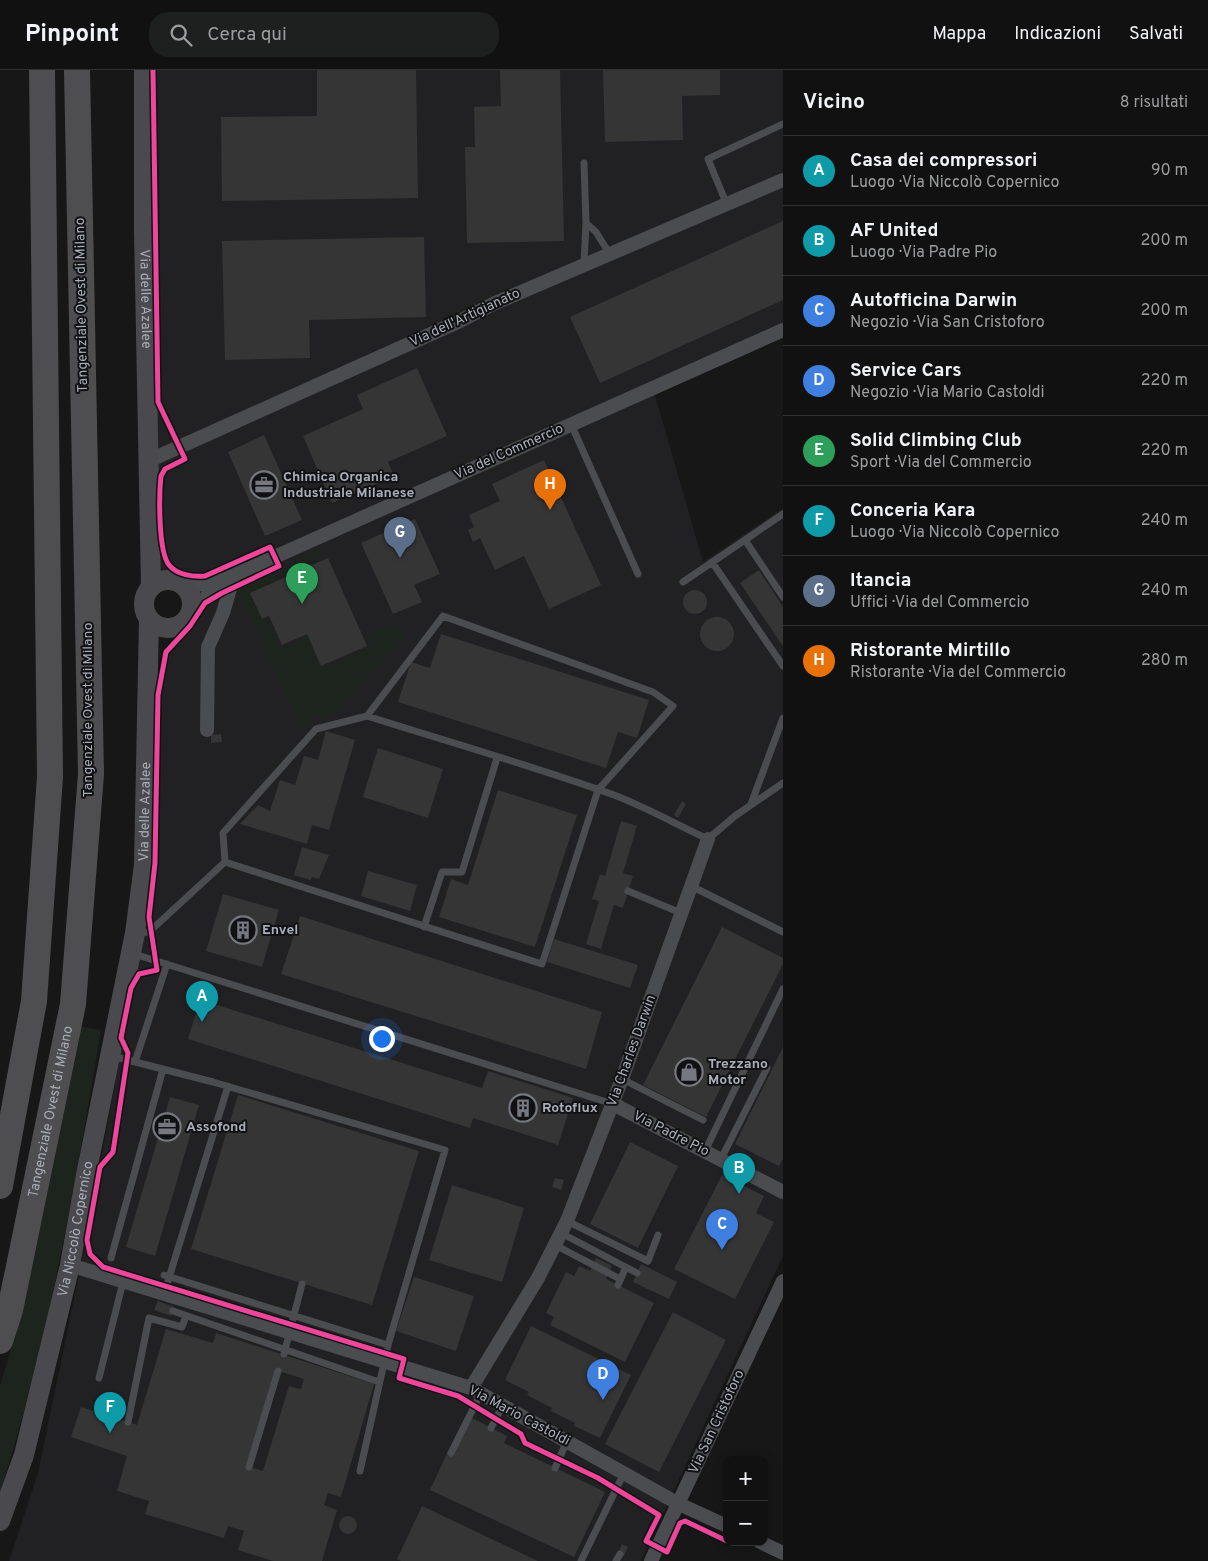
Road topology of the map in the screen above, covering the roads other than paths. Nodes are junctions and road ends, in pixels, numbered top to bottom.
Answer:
1 (42, 70) edge
2 (77, 70) edge
3 (144, 70) edge
4 (783, 124) edge
5 (584, 163) dead end
6 (783, 180) edge
7 (727, 206) junction
8 (586, 223) junction
9 (609, 253) junction
10 (584, 264) junction
11 (783, 330) edge
12 (571, 424) junction
13 (148, 461) junction
14 (783, 514) edge
15 (745, 540) junction
16 (712, 562) junction
17 (638, 574) dead end
18 (234, 575) junction
19 (683, 582) dead end
20 (158, 584) junction
21 (183, 585) junction
22 (783, 597) edge
23 (190, 615) junction
24 (149, 619) junction
25 (168, 628) junction
26 (783, 666) edge
27 (148, 690) junction
28 (367, 716) junction
29 (783, 718) edge
30 (208, 730) dead end
31 (498, 758) junction
32 (783, 783) edge
33 (598, 790) junction
34 (751, 805) junction
35 (708, 839) junction
36 (225, 862) junction
37 (690, 886) junction
38 (628, 891) dead end
39 (681, 913) junction
40 (424, 927) junction
41 (783, 932) edge
42 (135, 933) junction
43 (131, 953) junction
44 (167, 964) junction
45 (783, 989) edge
46 (109, 1055) junction
47 (135, 1062) junction
48 (767, 1068) dead end
49 (163, 1069) junction
50 (622, 1079) junction
51 (228, 1086) junction
52 (613, 1104) junction
53 (703, 1120) dead end
54 (704, 1151) junction
55 (721, 1159) junction
56 (0, 1186) edge
57 (783, 1192) edge
58 (561, 1233) junction
59 (658, 1235) dead end
60 (111, 1258) dead end
61 (70, 1265) junction
62 (626, 1267) junction
63 (637, 1273) dead end
64 (167, 1276) junction
65 (124, 1282) junction
66 (783, 1282) edge
67 (302, 1284) dead end
68 (164, 1294) junction
69 (172, 1312) dead end
70 (294, 1315) junction
71 (186, 1316) junction
72 (289, 1334) junction
73 (0, 1341) edge
74 (388, 1345) junction
75 (284, 1352) junction
76 (384, 1362) junction
77 (278, 1371) dead end
78 (99, 1378) dead end
79 (379, 1382) junction
80 (476, 1390) junction
81 (503, 1405) junction
82 (128, 1422) dead end
83 (492, 1428) dead end
84 (567, 1441) junction
85 (451, 1452) dead end
86 (249, 1467) dead end
87 (555, 1468) dead end
88 (360, 1471) dead end
89 (624, 1473) junction
90 (679, 1504) junction
91 (0, 1521) edge
92 (723, 1524) edge
93 (768, 1546) edge
94 (783, 1553) edge
95 (620, 1554) dead end
96 (581, 1561) edge
97 (616, 1561) edge
98 (651, 1561) edge

1 - 56 highway
2 - 73 highway, Tangenziale Ovest di Milano
3 - 13 street, Via delle Azalee
4 - 7 lane
5 - 8 lane
6 - 7 street, Via dell'Artigianato
7 - 9 street, Via dell'Artigianato
8 - 9 lane
8 - 10 lane
9 - 10 street, Via dell'Artigianato
10 - 13 street, Via dell'Artigianato
11 - 12 street, Via del Commercio
12 - 17 lane
12 - 18 street, Via del Commercio
13 - 20 street, Via delle Azalee
14 - 15 lane
15 - 16 lane
15 - 22 lane
16 - 19 lane
16 - 26 lane
18 - 21 street, Via del Commercio
18 - 23 street, Via del Commercio
18 - 30 street
20 - 21 street
20 - 24 street
21 - 23 street
23 - 25 street
24 - 25 street
24 - 27 street, Via delle Azalee
25 - 27 street, Via delle Azalee
27 - 42 street, Via delle Azalee
28 - 31 lane
28 - 33 lane
28 - 36 lane
29 - 34 lane
31 - 33 lane
31 - 40 lane
32 - 34 lane
33 - 35 lane
33 - 40 lane
34 - 35 lane
35 - 37 street, Via Charles Darwin
36 - 40 lane
36 - 42 lane
37 - 39 street, Via Charles Darwin
37 - 41 lane
38 - 39 lane
39 - 50 street, Via Charles Darwin
42 - 43 street, Via Niccolò Copernico
43 - 44 lane
43 - 46 street, Via Niccolò Copernico
44 - 47 lane
44 - 52 lane
45 - 54 lane
46 - 47 lane
46 - 61 street, Via Niccolò Copernico
47 - 49 lane
48 - 55 lane
49 - 51 lane
49 - 60 lane
50 - 52 street, Via Charles Darwin
50 - 53 lane
51 - 64 lane
51 - 74 lane
52 - 54 street, Via Padre Pio
52 - 58 street, Via Charles Darwin
54 - 55 street, Via Padre Pio
55 - 57 street, Via Padre Pio
58 - 59 lane
58 - 62 lane
58 - 62 lane
58 - 80 street, Via Charles Darwin
61 - 65 street, Via Mario Castoldi
61 - 91 street, Via Niccolò Copernico
62 - 63 lane
64 - 68 lane
64 - 70 lane
65 - 68 street, Via Mario Castoldi
65 - 78 lane
66 - 90 street, Via San Cristoforo
67 - 70 lane
68 - 72 street, Via Mario Castoldi
69 - 71 lane
70 - 72 lane
70 - 74 lane
71 - 75 lane
71 - 82 lane
72 - 75 lane
72 - 76 street, Via Mario Castoldi
74 - 76 lane
75 - 79 lane
76 - 79 lane
76 - 80 street, Via Mario Castoldi
77 - 86 lane
79 - 88 lane
80 - 81 street, Via Mario Castoldi
80 - 85 lane
81 - 83 lane
81 - 84 street, Via Mario Castoldi
84 - 87 lane
84 - 89 street, Via Mario Castoldi
89 - 90 street, Via Mario Castoldi
89 - 96 lane
90 - 92 street, Via Mario Castoldi
90 - 98 street, Via San Cristoforo
93 - 94 street
95 - 97 lane

